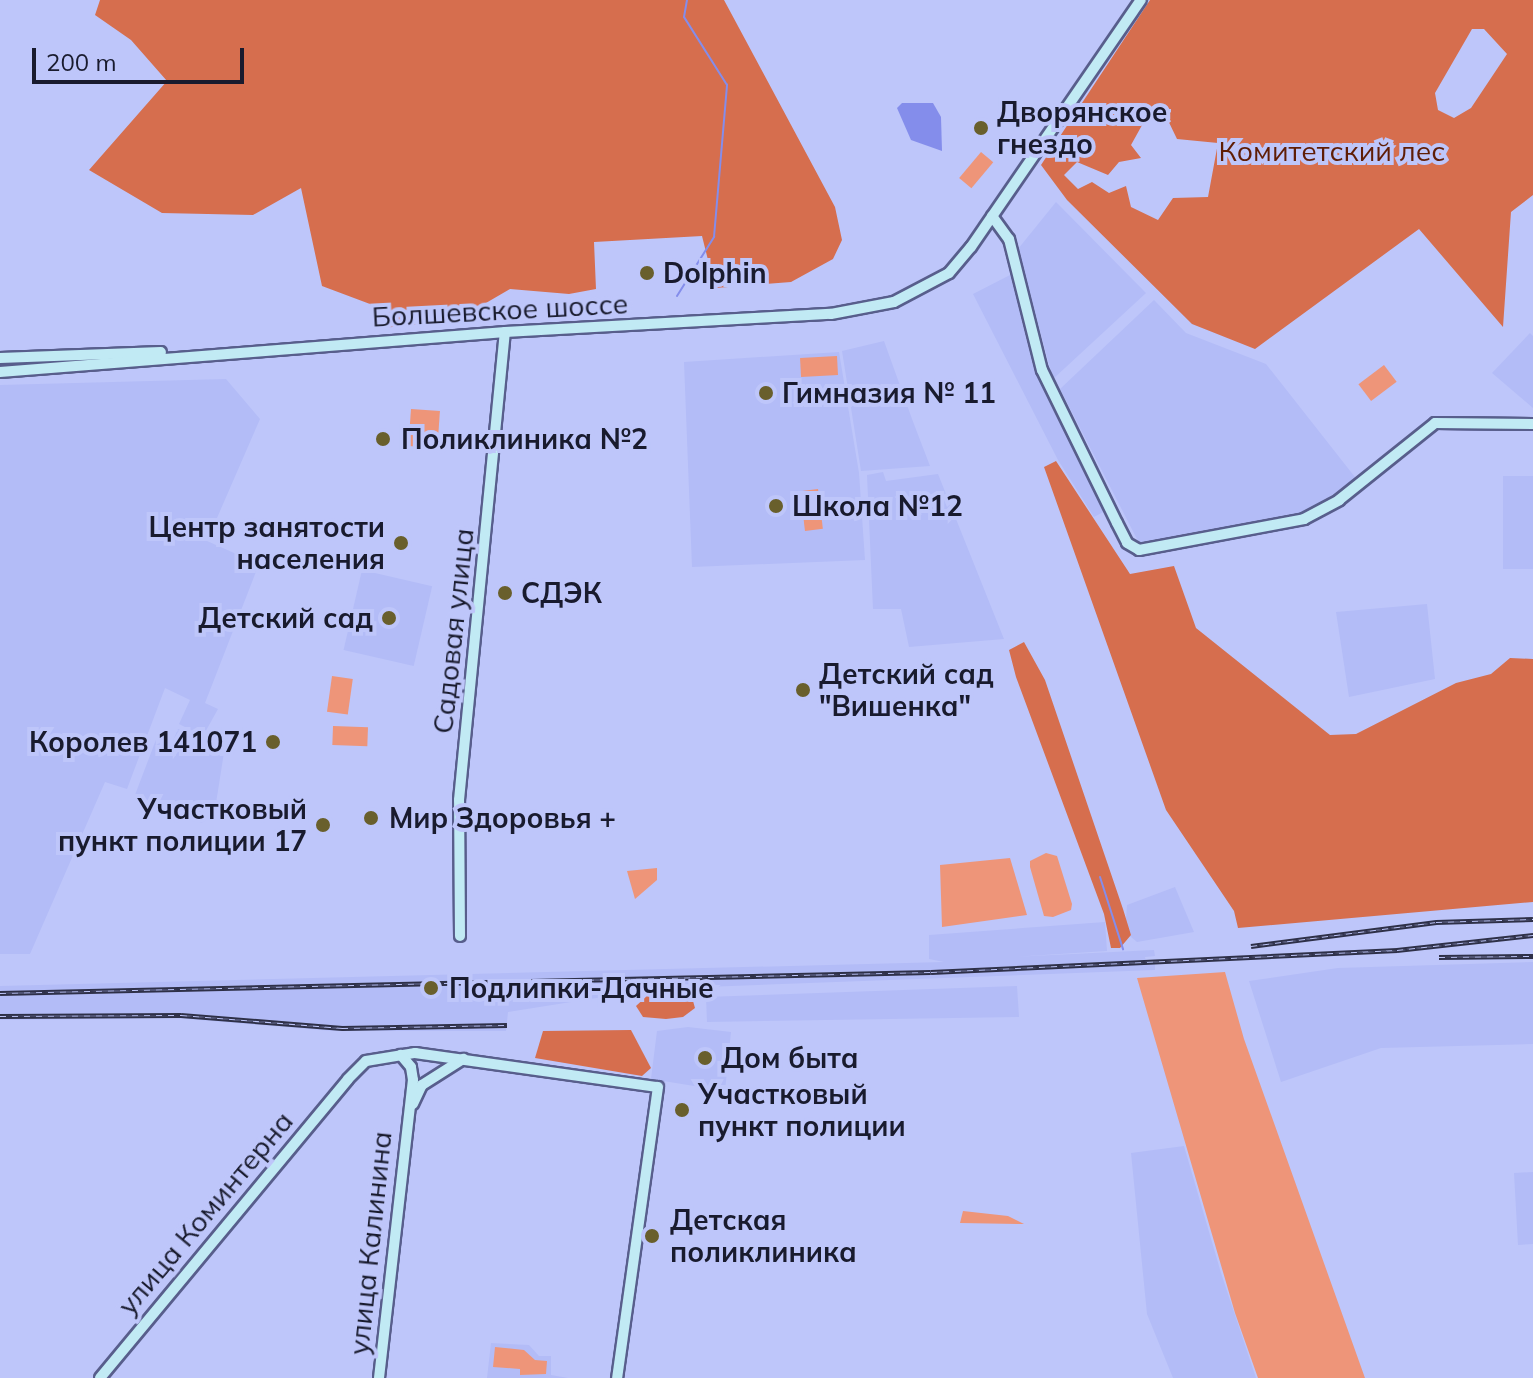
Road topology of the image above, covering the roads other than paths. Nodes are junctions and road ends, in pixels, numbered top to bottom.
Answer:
1 (1141, 0) edge
2 (992, 216) junction
3 (505, 332) junction
4 (211, 352) junction
5 (0, 358) edge
6 (0, 372) edge
7 (1533, 424) edge
8 (460, 936) dead end
9 (444, 1054) junction
10 (401, 1055) junction
11 (463, 1059) junction
12 (442, 1068) junction
13 (408, 1113) junction
14 (100, 1378) edge
15 (379, 1378) edge
16 (617, 1378) edge

1 - 2 street, Болшевское шоссе
2 - 3 street, Болшевское шоссе
2 - 7 street
3 - 4 street, Болшевское шоссе
3 - 8 street, Садовая улица
4 - 5 street
4 - 6 street, Болшевское шоссе
9 - 10 street, улица Коминтерна
9 - 11 street, улица Коминтерна
9 - 12 street
10 - 13 street, улица Калинина
10 - 14 street, улица Коминтерна
11 - 12 street
11 - 16 street, улица Коминтерна
12 - 13 street
13 - 15 street, улица Калинина

